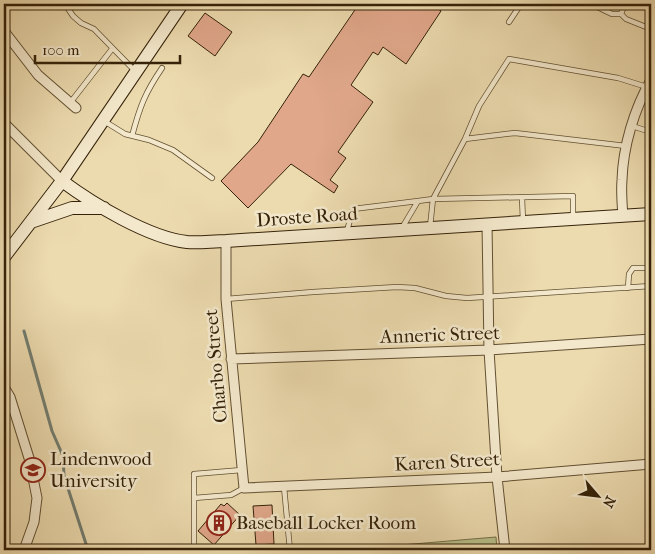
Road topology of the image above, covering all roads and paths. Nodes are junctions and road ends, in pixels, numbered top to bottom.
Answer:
1 (65, 4) edge
2 (182, 4) edge
3 (521, 4) edge
4 (591, 4) edge
5 (625, 4) edge
6 (621, 14) junction
7 (509, 22) dead end
8 (651, 29) edge
9 (4, 31) edge
10 (112, 49) junction
11 (162, 68) dead end
12 (135, 71) junction
13 (648, 90) edge
14 (73, 106) joint
15 (103, 120) junction
16 (4, 123) edge
17 (632, 126) junction
18 (651, 132) edge
19 (132, 136) junction
20 (465, 139) junction
21 (626, 146) junction
22 (212, 178) dead end
23 (62, 181) junction
24 (522, 198) junction
25 (433, 199) junction
26 (418, 201) junction
27 (105, 208) junction
28 (651, 214) edge
29 (623, 216) junction
30 (574, 218) junction
31 (31, 222) junction
32 (523, 222) junction
33 (487, 224) junction
34 (429, 228) junction
35 (401, 230) junction
36 (346, 232) junction
37 (226, 241) junction
38 (4, 256) edge
39 (651, 268) edge
40 (651, 286) edge
41 (628, 288) junction
42 (488, 296) junction
43 (226, 299) junction
44 (651, 339) edge
45 (489, 350) junction
46 (231, 359) junction
47 (4, 387) edge
48 (651, 464) edge
49 (242, 470) junction
50 (497, 477) junction
51 (284, 486) junction
52 (244, 488) junction
53 (194, 498) junction
54 (23, 548) edge
55 (202, 550) edge
56 (290, 550) edge
57 (505, 550) edge

1 - 10 lane
2 - 12 street
3 - 7 lane
4 - 6 lane
5 - 6 lane
6 - 8 lane
9 - 14 street
10 - 12 lane
10 - 14 lane
11 - 19 lane
12 - 15 street
13 - 17 street
13 - 20 lane
15 - 19 lane
15 - 23 street
16 - 23 street, Droste Road
17 - 18 lane
17 - 21 street
19 - 22 lane
20 - 21 lane
20 - 25 lane
21 - 29 street
23 - 27 street, Droste Road
23 - 31 street
24 - 25 lane
24 - 30 lane
24 - 32 lane
25 - 26 lane
25 - 34 lane
26 - 35 lane
26 - 36 lane
27 - 31 street
27 - 37 street, Droste Road
28 - 29 street, Droste Road
29 - 30 street, Droste Road
30 - 32 street, Droste Road
31 - 38 street
32 - 33 street, Droste Road
33 - 34 street, Droste Road
33 - 42 street
34 - 35 street, Droste Road
35 - 36 street, Droste Road
36 - 37 street, Droste Road
37 - 43 street, Charbo Street
39 - 41 lane
40 - 41 lane
41 - 42 lane
42 - 43 lane
42 - 45 street
43 - 46 street, Charbo Street
44 - 45 street, Anneric Street
45 - 46 street, Anneric Street
45 - 50 street
46 - 49 street, Charbo Street
47 - 54 street
48 - 50 street, Karen Street
49 - 52 street, Charbo Street
49 - 53 lane
50 - 51 street, Karen Street
50 - 57 street
51 - 52 street, Karen Street
51 - 56 lane
52 - 53 lane
53 - 55 lane

